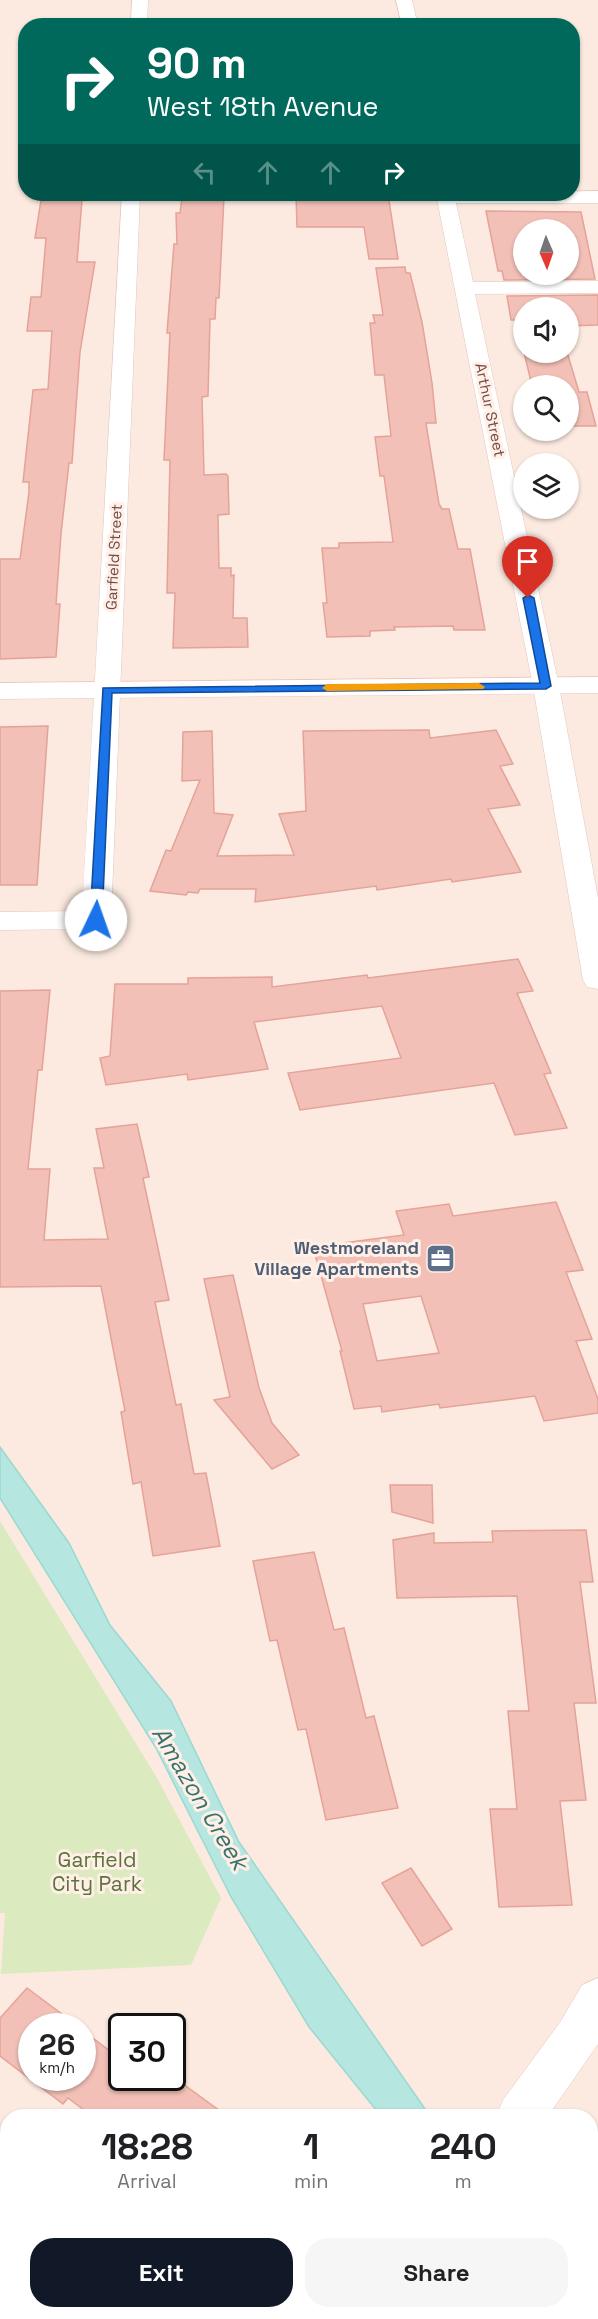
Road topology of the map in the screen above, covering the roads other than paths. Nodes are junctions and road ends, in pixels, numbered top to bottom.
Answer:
1 (140, 0) edge
2 (404, 0) edge
3 (139, 18) edge
4 (408, 18) edge
5 (580, 197) edge
6 (598, 197) edge
7 (131, 201) edge
8 (446, 201) edge
9 (598, 286) edge
10 (465, 288) junction
11 (598, 685) edge
12 (546, 686) junction
13 (107, 690) junction
14 (0, 691) edge
15 (0, 921) edge
16 (598, 980) edge
17 (587, 2019) edge
18 (525, 2109) edge

1 - 3 street
2 - 4 street
5 - 6 street
7 - 13 street, Garfield Street
8 - 10 street, Arthur Street
9 - 10 street
10 - 12 street, Arthur Street
11 - 12 street
12 - 13 street
12 - 16 street, Arthur Street
13 - 14 street
13 - 15 street, Garfield Street
17 - 18 street

